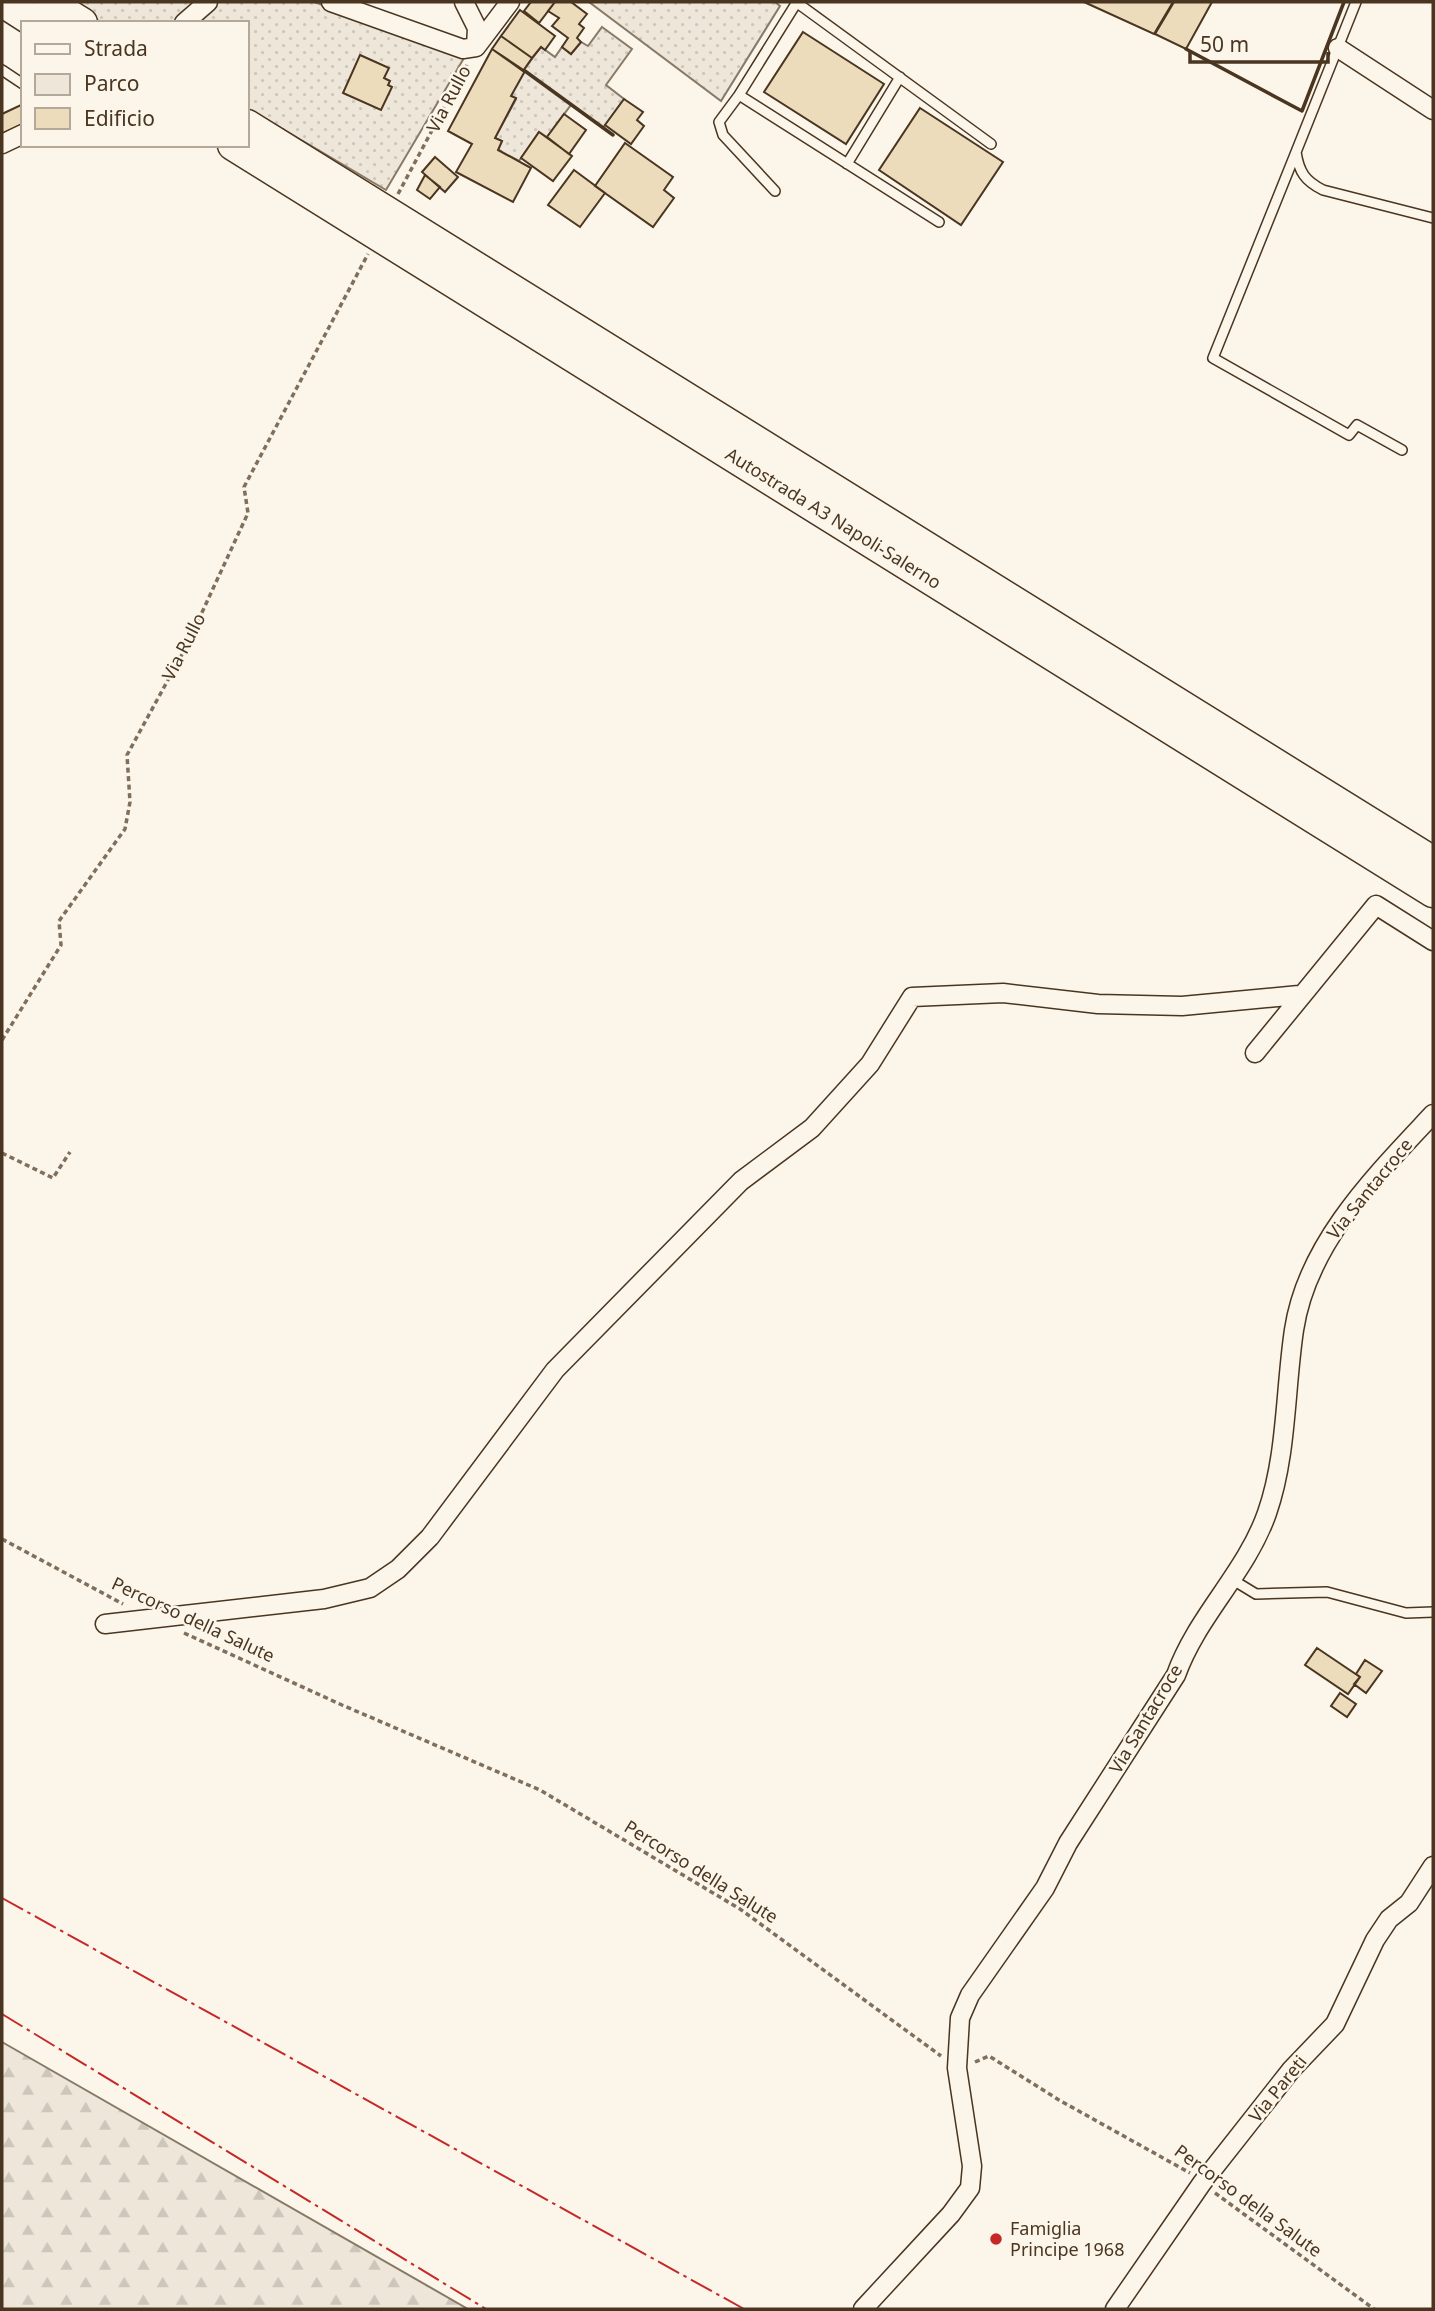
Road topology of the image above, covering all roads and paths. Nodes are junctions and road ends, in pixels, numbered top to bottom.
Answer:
1 (3, 2) edge
2 (48, 2) edge
3 (208, 2) edge
4 (331, 2) edge
5 (464, 2) edge
6 (510, 2) edge
7 (797, 2) edge
8 (1356, 2) edge
9 (33, 21) edge
10 (79, 21) edge
11 (186, 21) edge
12 (476, 47) junction
13 (1338, 48) junction
14 (2, 70) edge
15 (900, 77) junction
16 (21, 83) edge
17 (739, 95) junction
18 (1433, 110) edge
19 (248, 126) edge
20 (21, 135) edge
21 (2, 144) edge
22 (991, 144) dead end
23 (236, 147) edge
24 (1296, 152) junction
25 (847, 164) junction
26 (775, 191) dead end
27 (394, 202) dead end
28 (1433, 218) edge
29 (939, 222) dead end
30 (370, 249) dead end
31 (1402, 450) dead end
32 (1433, 862) edge
33 (1433, 892) edge
34 (1433, 941) edge
35 (1299, 995) junction
36 (2, 1040) edge
37 (1255, 1053) dead end
38 (1433, 1114) edge
39 (70, 1152) dead end
40 (2, 1153) edge
41 (2, 1539) edge
42 (1233, 1580) junction
43 (1433, 1612) edge
44 (147, 1618) junction
45 (105, 1624) dead end
46 (180, 1631) dead end
47 (1433, 1866) edge
48 (957, 2068) junction
49 (1202, 2183) junction
50 (863, 2309) edge
51 (1115, 2309) edge
52 (1374, 2309) edge

1 - 9 highway
2 - 10 highway
3 - 11 street
4 - 12 street
5 - 12 street
6 - 12 street, Via Rullo
7 - 15 lane
7 - 17 lane
8 - 13 lane
12 - 27 path, Via Rullo
13 - 18 street
13 - 24 lane
14 - 16 lane
15 - 22 lane
15 - 25 lane
17 - 25 lane
17 - 26 lane
19 - 32 highway, Autostrada A3 Napoli-Salerno
20 - 21 street
23 - 33 highway, Autostrada A3 Napoli-Salerno
24 - 28 lane
24 - 31 lane
25 - 29 lane
30 - 36 path, Via Rullo
34 - 35 street
35 - 37 street
35 - 44 street
38 - 42 street, Via Santacroce
39 - 40 path
41 - 44 path, Percorso della Salute
42 - 43 lane
42 - 48 street, Via Santacroce
44 - 45 street
46 - 48 path, Percorso della Salute
47 - 49 street, Via Pareti
48 - 49 path, Percorso della Salute
48 - 50 street, Via Santacroce
49 - 51 street, Via Pareti
49 - 52 path, Percorso della Salute

